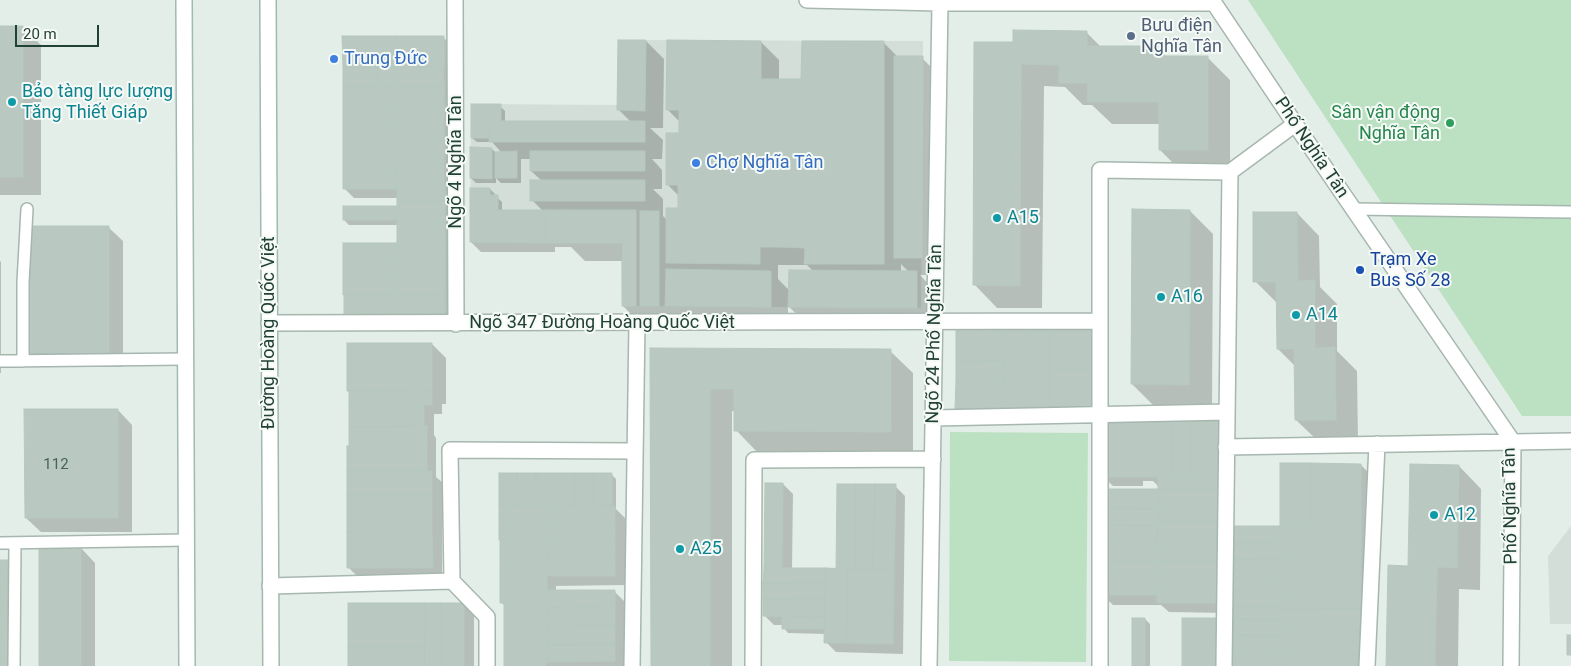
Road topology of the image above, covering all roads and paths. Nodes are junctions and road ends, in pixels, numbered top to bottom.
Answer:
1 (184, 0) edge
2 (268, 0) edge
3 (455, 0) edge
4 (807, 0) edge
5 (1148, 1) edge
6 (940, 2) junction
7 (1295, 124) junction
8 (1230, 172) junction
9 (27, 209) dead end
10 (1353, 209) junction
11 (1571, 212) edge
12 (935, 321) junction
13 (1100, 321) junction
14 (636, 322) junction
15 (269, 323) junction
16 (456, 324) junction
17 (186, 359) junction
18 (0, 361) edge
19 (24, 361) junction
20 (1227, 412) junction
21 (1100, 414) junction
22 (933, 418) junction
23 (1571, 441) edge
24 (1513, 442) junction
25 (1377, 444) junction
26 (1226, 447) junction
27 (635, 451) junction
28 (933, 459) junction
29 (186, 540) junction
30 (0, 543) edge
31 (15, 543) junction
32 (452, 581) junction
33 (270, 586) junction
34 (14, 666) edge
35 (187, 666) edge
36 (271, 666) edge
37 (486, 666) edge
38 (632, 666) edge
39 (754, 666) edge
40 (929, 666) edge
41 (1100, 666) edge
42 (1224, 666) edge
43 (1367, 666) edge
44 (1511, 666) edge

1 - 17 street
2 - 15 street, Đường Hoàng Quốc Việt
3 - 16 street, Ngõ 4 Nghĩa Tân
4 - 6 street, Phố Nghĩa Tân
5 - 6 street, Phố Nghĩa Tân
5 - 7 street, Phố Nghĩa Tân
6 - 12 street, Ngõ 24 Phố Nghĩa Tân
7 - 8 street
7 - 10 street, Phố Nghĩa Tân
8 - 13 street
8 - 20 street
9 - 19 lane
10 - 11 lane
10 - 24 street, Phố Nghĩa Tân
12 - 13 street, Ngõ 347 Đường Hoàng Quốc Việt
12 - 14 street, Ngõ 347 Đường Hoàng Quốc Việt
12 - 22 street, Ngõ 24 Phố Nghĩa Tân
13 - 21 street
14 - 16 street, Ngõ 347 Đường Hoàng Quốc Việt
14 - 27 street
15 - 16 street, Ngõ 347 Đường Hoàng Quốc Việt
15 - 33 street, Đường Hoàng Quốc Việt
17 - 19 lane
17 - 29 street
18 - 19 lane
20 - 21 street
20 - 26 street
21 - 22 street
21 - 41 street
22 - 28 street, Ngõ 24 Phố Nghĩa Tân
23 - 24 street
24 - 25 street
24 - 44 street, Phố Nghĩa Tân
25 - 26 street
25 - 43 street
26 - 42 street
27 - 32 street
27 - 38 street
28 - 39 street
28 - 40 street, Ngõ 24 Phố Nghĩa Tân
29 - 31 lane
29 - 35 street
30 - 31 lane
31 - 34 lane
32 - 33 street
32 - 37 street
33 - 36 street, Đường Hoàng Quốc Việt

